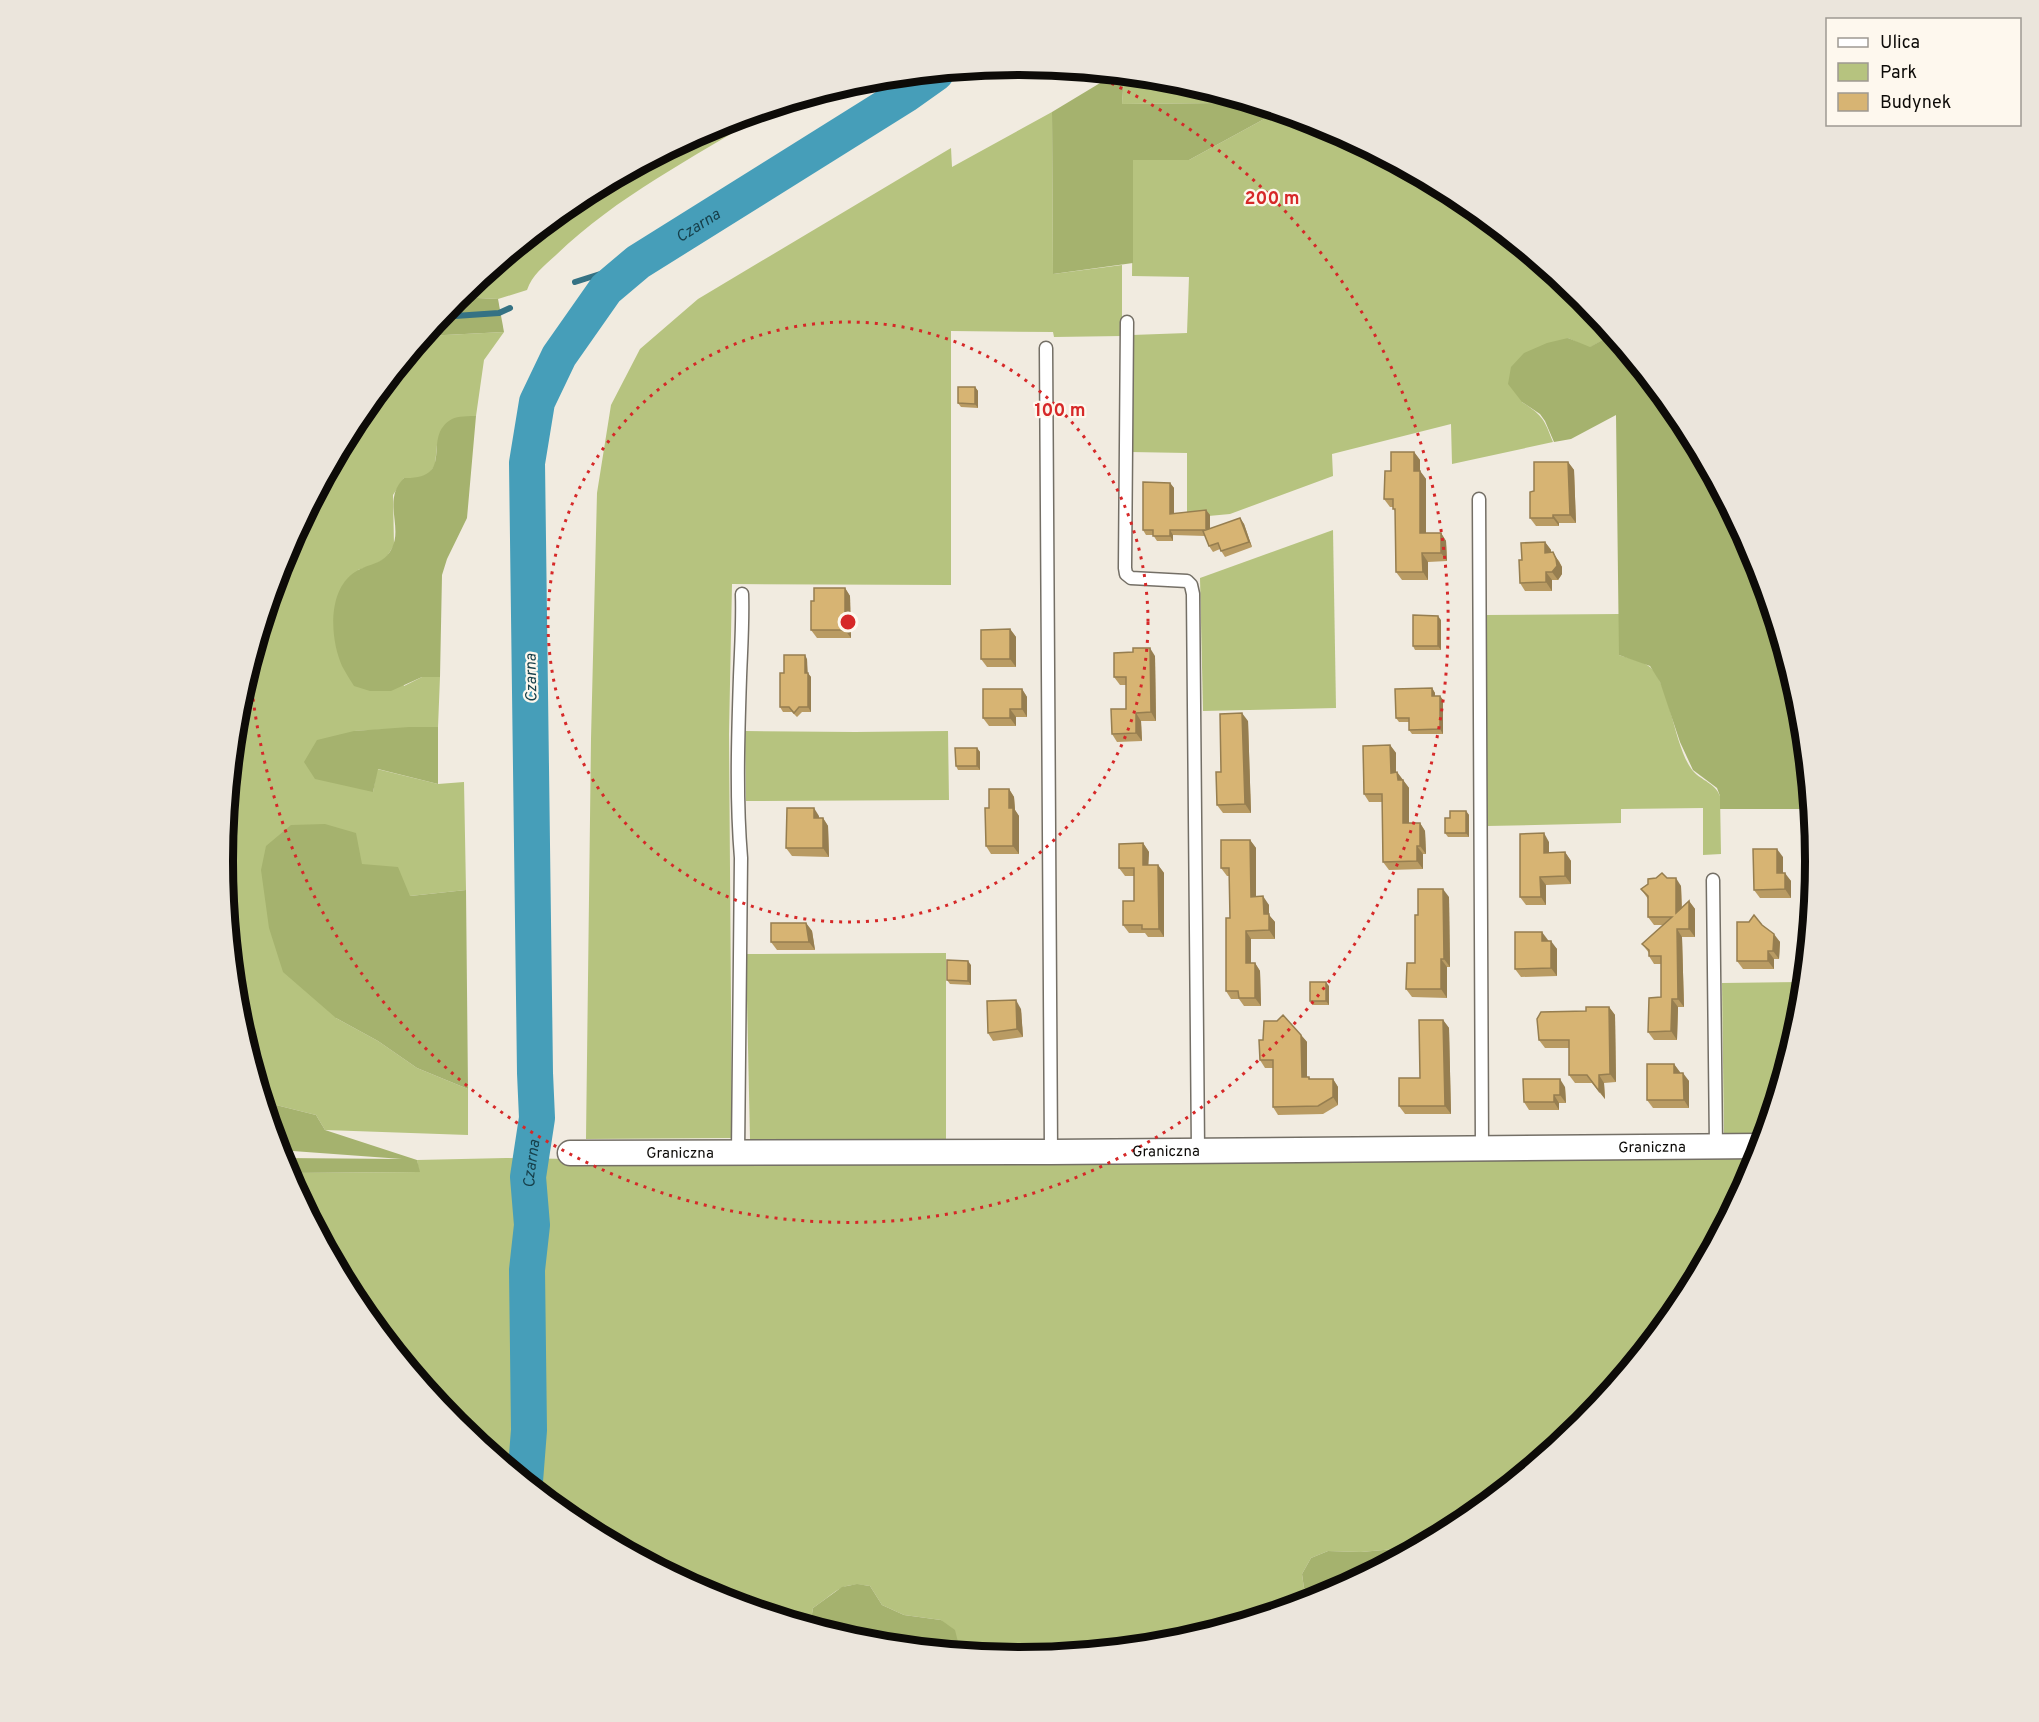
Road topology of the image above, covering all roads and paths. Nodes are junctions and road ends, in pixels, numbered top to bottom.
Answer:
1 (1127, 322) dead end
2 (1046, 348) dead end
3 (1479, 499) dead end
4 (742, 594) dead end
5 (1713, 880) dead end
6 (1716, 1146) junction
7 (1752, 1146) edge
8 (1482, 1147) junction
9 (1198, 1150) junction
10 (1051, 1152) junction
11 (570, 1153) dead end
12 (738, 1154) junction

1 - 9 lane
2 - 10 lane
3 - 8 lane
4 - 12 lane
5 - 6 lane
6 - 7 street, Graniczna
6 - 8 street, Graniczna
8 - 9 street, Graniczna
9 - 10 street, Graniczna
10 - 12 street, Graniczna
11 - 12 street, Graniczna

